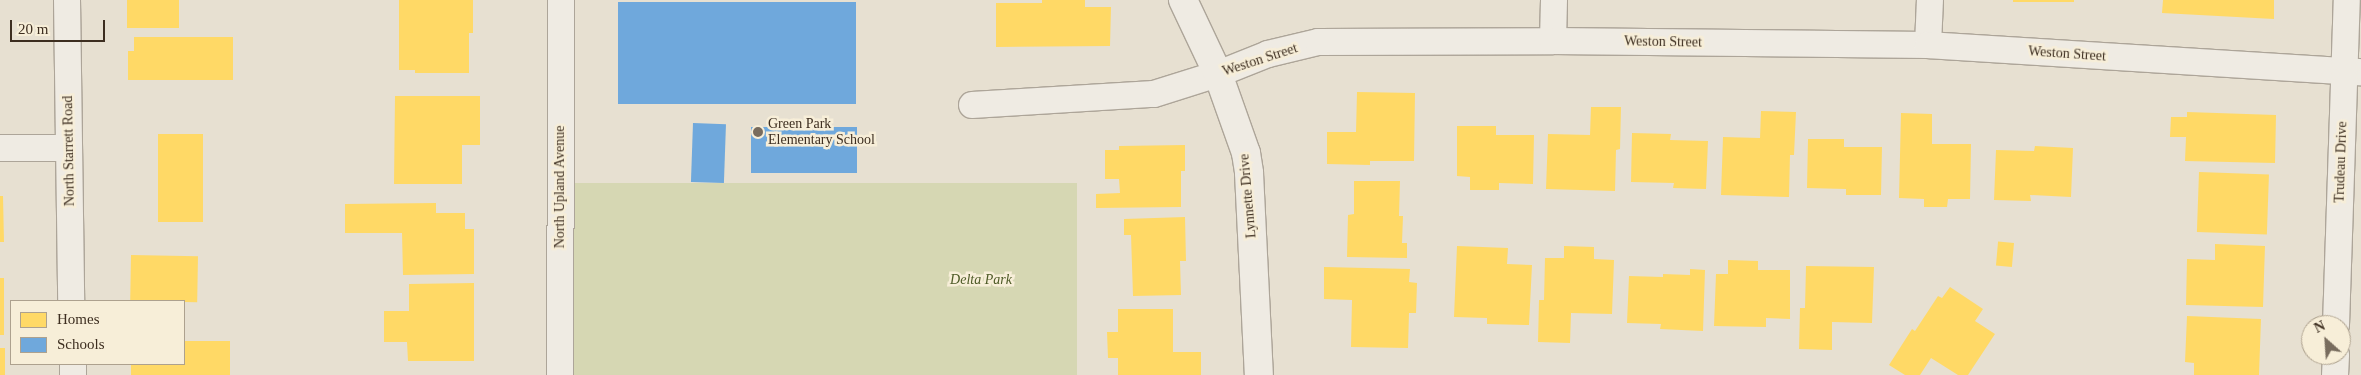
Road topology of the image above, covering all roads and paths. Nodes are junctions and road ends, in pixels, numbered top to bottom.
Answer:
1 (67, 0) edge
2 (561, 0) edge
3 (1183, 0) edge
4 (1554, 0) edge
5 (1930, 0) edge
6 (2347, 0) edge
7 (1553, 41) junction
8 (1928, 45) junction
9 (2353, 72) edge
10 (1218, 74) junction
11 (972, 105) dead end
12 (0, 148) edge
13 (69, 148) junction
14 (72, 300) edge
15 (2337, 315) edge
16 (560, 375) edge
17 (1259, 375) edge

1 - 13 street, North Starrett Road
2 - 16 street, North Upland Avenue
3 - 10 street, Lynnette Drive
4 - 7 street
5 - 8 street
6 - 9 street, Trudeau Drive
7 - 8 street, Weston Street
7 - 10 street, Weston Street
8 - 9 street, Weston Street
9 - 15 street, Trudeau Drive
10 - 11 street, Weston Street
10 - 17 street, Lynnette Drive
12 - 13 street
13 - 14 street, North Starrett Road

